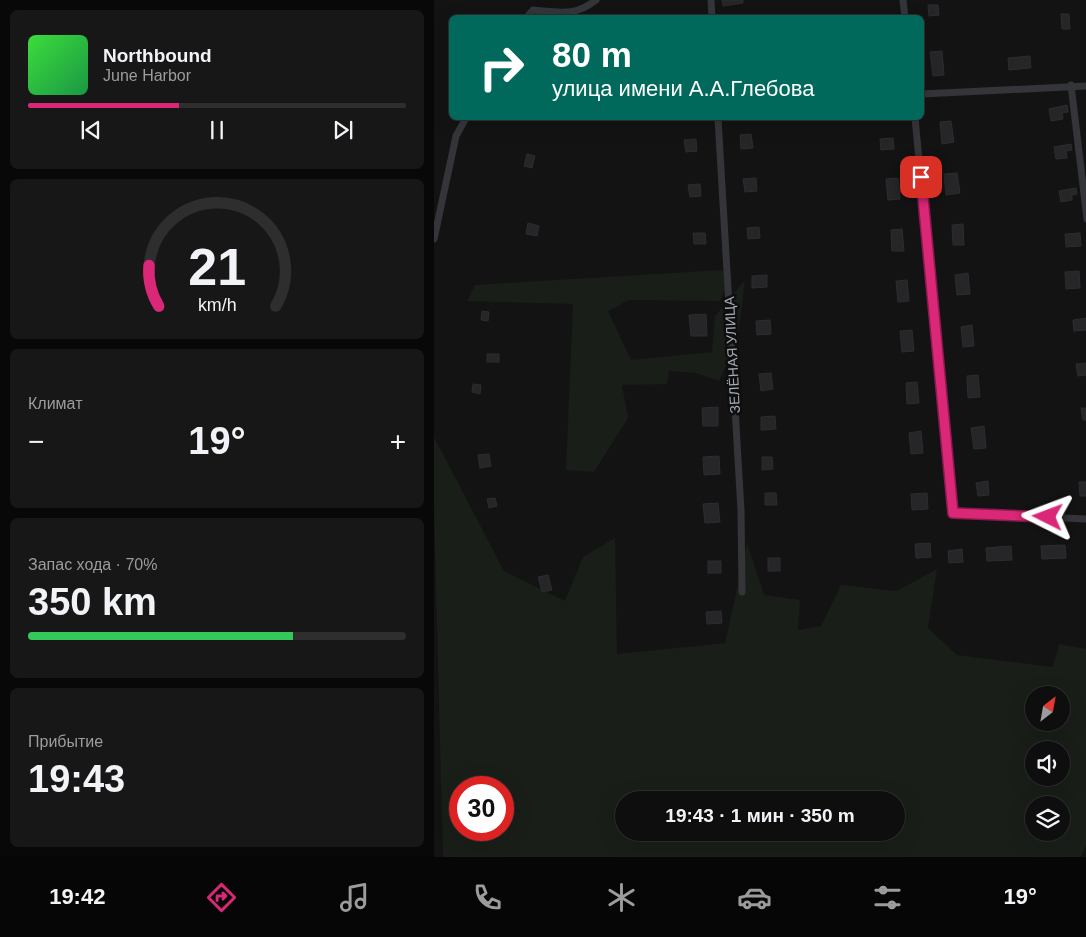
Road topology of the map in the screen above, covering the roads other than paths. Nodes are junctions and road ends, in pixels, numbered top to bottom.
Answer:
1 (596, 0) edge
2 (711, 0) edge
3 (903, 0) edge
4 (529, 15) edge
5 (712, 15) edge
6 (905, 15) edge
7 (1071, 85) junction
8 (1086, 86) edge
9 (924, 94) edge
10 (465, 120) edge
11 (718, 120) edge
12 (915, 120) edge
13 (1086, 219) edge
14 (434, 239) edge
15 (1086, 519) edge
16 (742, 592) dead end

1 - 4 street
2 - 5 street
3 - 6 street
7 - 8 street
7 - 9 street
7 - 13 street
10 - 14 street
11 - 16 street, ЗЕЛЁНАЯ УЛИЦА
12 - 15 street

